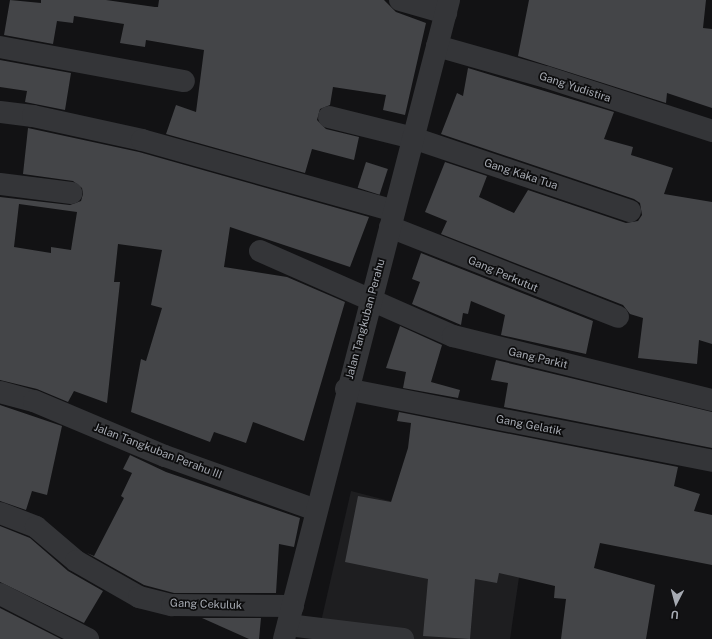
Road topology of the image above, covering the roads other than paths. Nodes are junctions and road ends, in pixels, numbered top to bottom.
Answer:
1 (400, 0) edge
2 (448, 7) edge
3 (437, 46) junction
4 (0, 47) edge
5 (184, 81) dead end
6 (0, 112) edge
7 (329, 117) dead end
8 (712, 131) edge
9 (413, 138) junction
10 (0, 184) edge
11 (71, 193) dead end
12 (630, 210) dead end
13 (392, 219) junction
14 (260, 251) dead end
15 (369, 302) junction
16 (618, 317) dead end
17 (346, 389) junction
18 (0, 392) edge
19 (712, 400) edge
20 (712, 461) edge
21 (316, 510) junction
22 (0, 513) edge
23 (0, 594) edge
24 (288, 623) edge
25 (88, 639) edge
26 (403, 639) edge

1 - 2 street
2 - 3 street, Jalan Tangkuban Perahu
3 - 8 street, Gang Yudistira
3 - 9 street, Jalan Tangkuban Perahu
4 - 5 street
6 - 13 street, Gang Perkutut
7 - 9 street, Gang Kaka Tua
9 - 12 street, Gang Kaka Tua
9 - 13 street, Jalan Tangkuban Perahu
10 - 11 street
13 - 15 street, Jalan Tangkuban Perahu
13 - 16 street, Gang Perkutut
14 - 15 street, Gang Parkit
15 - 17 street, Jalan Tangkuban Perahu
15 - 19 street, Gang Parkit
17 - 20 street, Gang Gelatik
17 - 21 street, Jalan Tangkuban Perahu
18 - 21 street, Jalan Tangkuban Perahu III
21 - 24 street, Jalan Tangkuban Perahu
22 - 24 street, Gang Cekuluk
23 - 25 street
24 - 26 street, Gang Cekuluk

